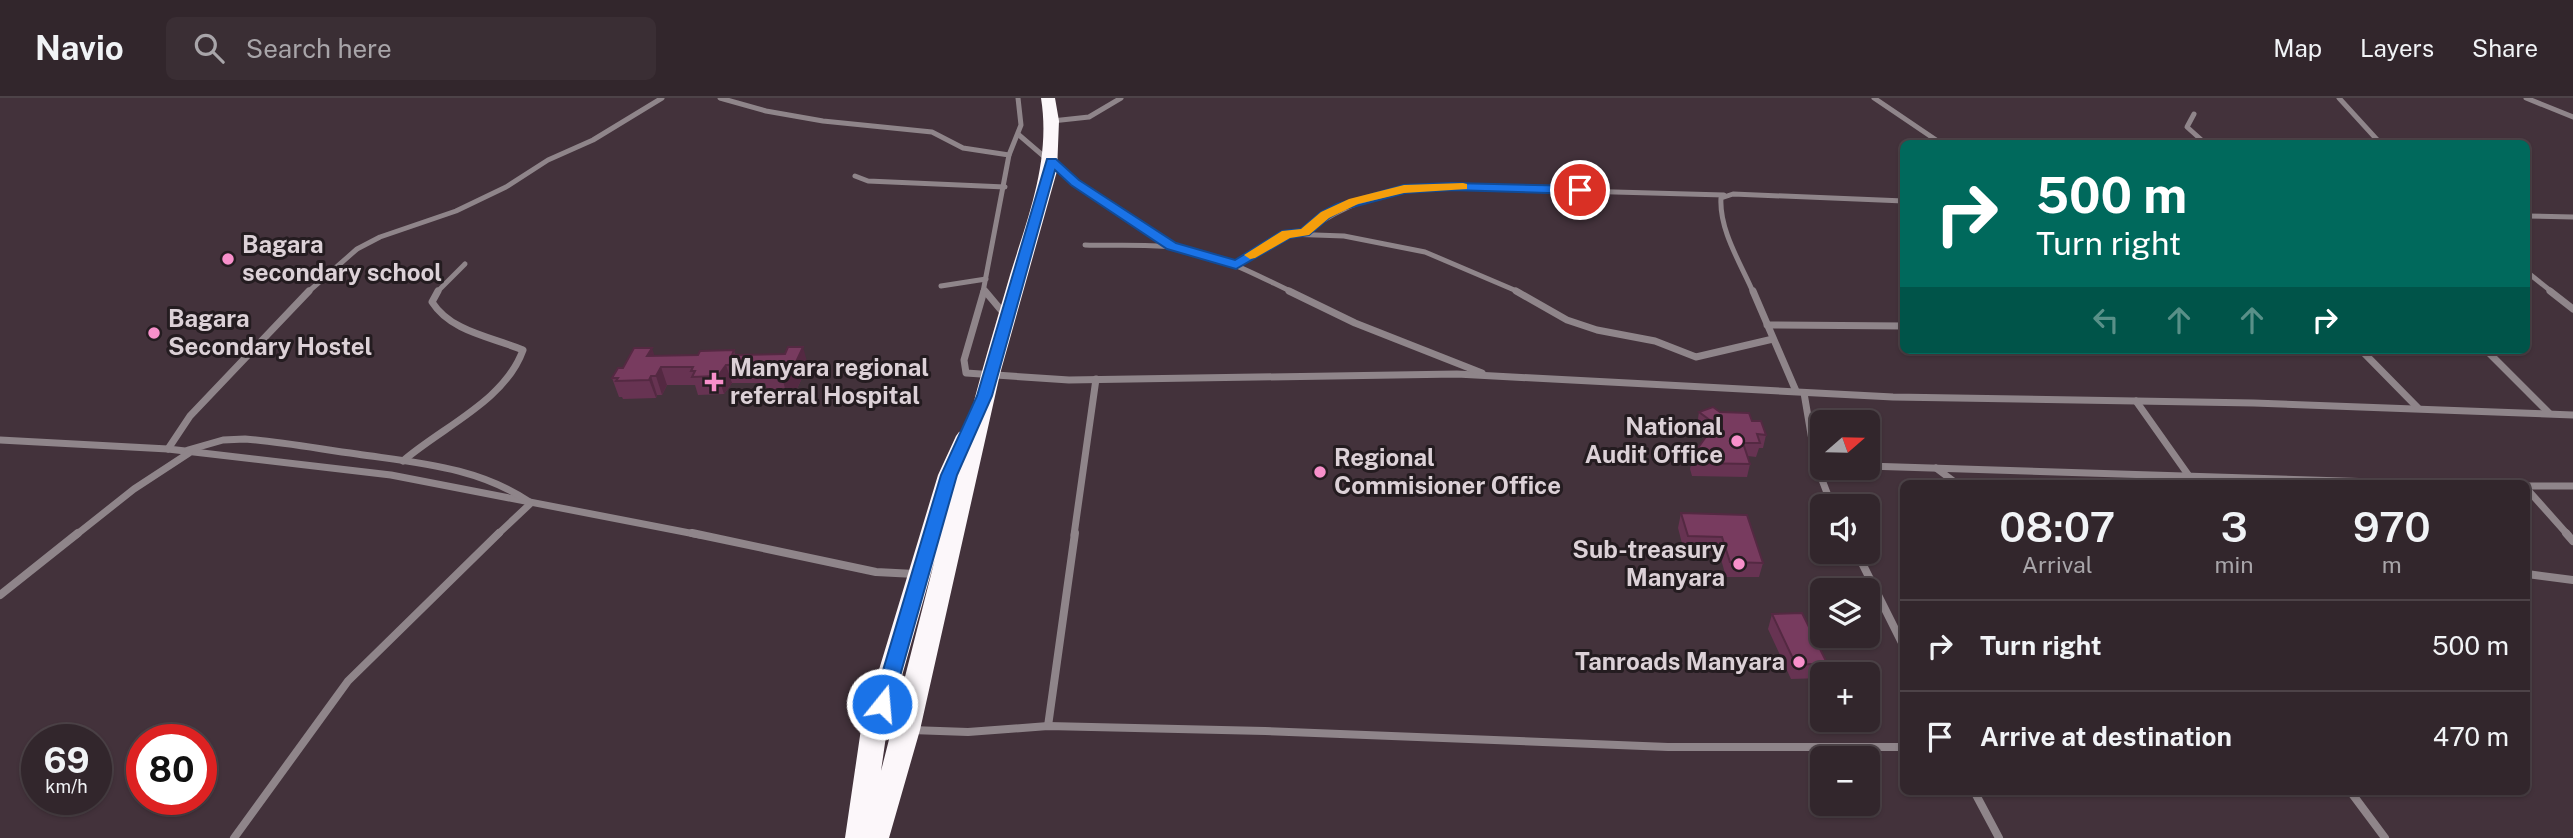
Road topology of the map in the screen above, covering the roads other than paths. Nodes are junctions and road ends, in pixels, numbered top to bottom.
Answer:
1 (662, 98) edge
2 (720, 98) edge
3 (1018, 98) edge
4 (1048, 98) edge
5 (1121, 98) edge
6 (1874, 98) edge
7 (2339, 98) edge
8 (2526, 98) edge
9 (2194, 114) dead end
10 (2573, 117) edge
11 (1052, 121) junction
12 (1019, 135) junction
13 (1936, 140) edge
14 (2202, 140) edge
15 (2377, 140) edge
16 (1009, 155) junction
17 (1051, 161) junction
18 (855, 176) dead end
19 (1005, 187) junction
20 (1724, 195) junction
21 (1900, 201) edge
22 (2530, 216) edge
23 (2573, 217) edge
24 (1304, 233) junction
25 (1085, 245) dead end
26 (1172, 247) junction
27 (465, 264) dead end
28 (1236, 265) junction
29 (2530, 274) edge
30 (986, 279) junction
31 (941, 286) dead end
32 (984, 290) junction
33 (2573, 309) edge
34 (1006, 317) junction
35 (1767, 325) junction
36 (1900, 326) edge
37 (1773, 339) junction
38 (2365, 354) edge
39 (2490, 354) edge
40 (1490, 376) junction
41 (1096, 379) junction
42 (987, 385) junction
43 (1800, 392) junction
44 (2136, 401) junction
45 (2418, 409) junction
46 (2550, 414) junction
47 (2572, 416) edge
48 (1810, 430) edge
49 (0, 440) edge
50 (168, 449) junction
51 (186, 452) junction
52 (403, 461) junction
53 (1880, 466) edge
54 (1935, 468) junction
55 (1952, 480) edge
56 (2192, 480) edge
57 (2573, 486) edge
58 (2530, 487) edge
59 (2530, 491) edge
60 (531, 503) junction
61 (2573, 541) edge
62 (1862, 564) edge
63 (2530, 574) edge
64 (931, 575) junction
65 (2573, 580) edge
66 (0, 595) edge
67 (1900, 639) edge
68 (1048, 726) junction
69 (891, 730) junction
70 (1900, 747) edge
71 (1976, 795) edge
72 (2353, 795) edge
73 (234, 838) edge
74 (859, 838) edge
75 (875, 838) edge
76 (1999, 838) edge
77 (2385, 838) edge

1 - 50 street
2 - 16 street
3 - 12 street
4 - 11 highway
5 - 11 street
6 - 13 street
7 - 15 street
8 - 10 street
9 - 14 street
11 - 17 highway
12 - 16 street
12 - 17 street
16 - 19 street
17 - 26 street
17 - 34 highway
18 - 19 street
19 - 30 street
20 - 21 street
20 - 24 street
20 - 35 street
22 - 23 street
24 - 28 street
24 - 37 street
25 - 26 street
26 - 28 street
27 - 52 street
28 - 40 street
29 - 33 street
30 - 31 street
30 - 32 street
32 - 34 street
32 - 42 street
34 - 42 highway
35 - 36 street
35 - 37 street
37 - 43 street
38 - 45 street
39 - 46 street
40 - 41 street
40 - 43 street
41 - 42 street
41 - 68 street
42 - 64 highway
43 - 44 street
43 - 48 street
44 - 45 street
44 - 56 street
45 - 46 street
46 - 47 street
49 - 50 street
50 - 51 street
51 - 52 street
51 - 60 street
51 - 66 street
52 - 60 street
53 - 54 street
54 - 55 street
54 - 56 street
57 - 58 street
59 - 61 street
60 - 64 street
60 - 73 street
62 - 67 street
63 - 65 street
64 - 69 highway
64 - 69 highway
68 - 69 street
68 - 70 street
69 - 74 highway
69 - 75 highway
71 - 76 street
72 - 77 street

